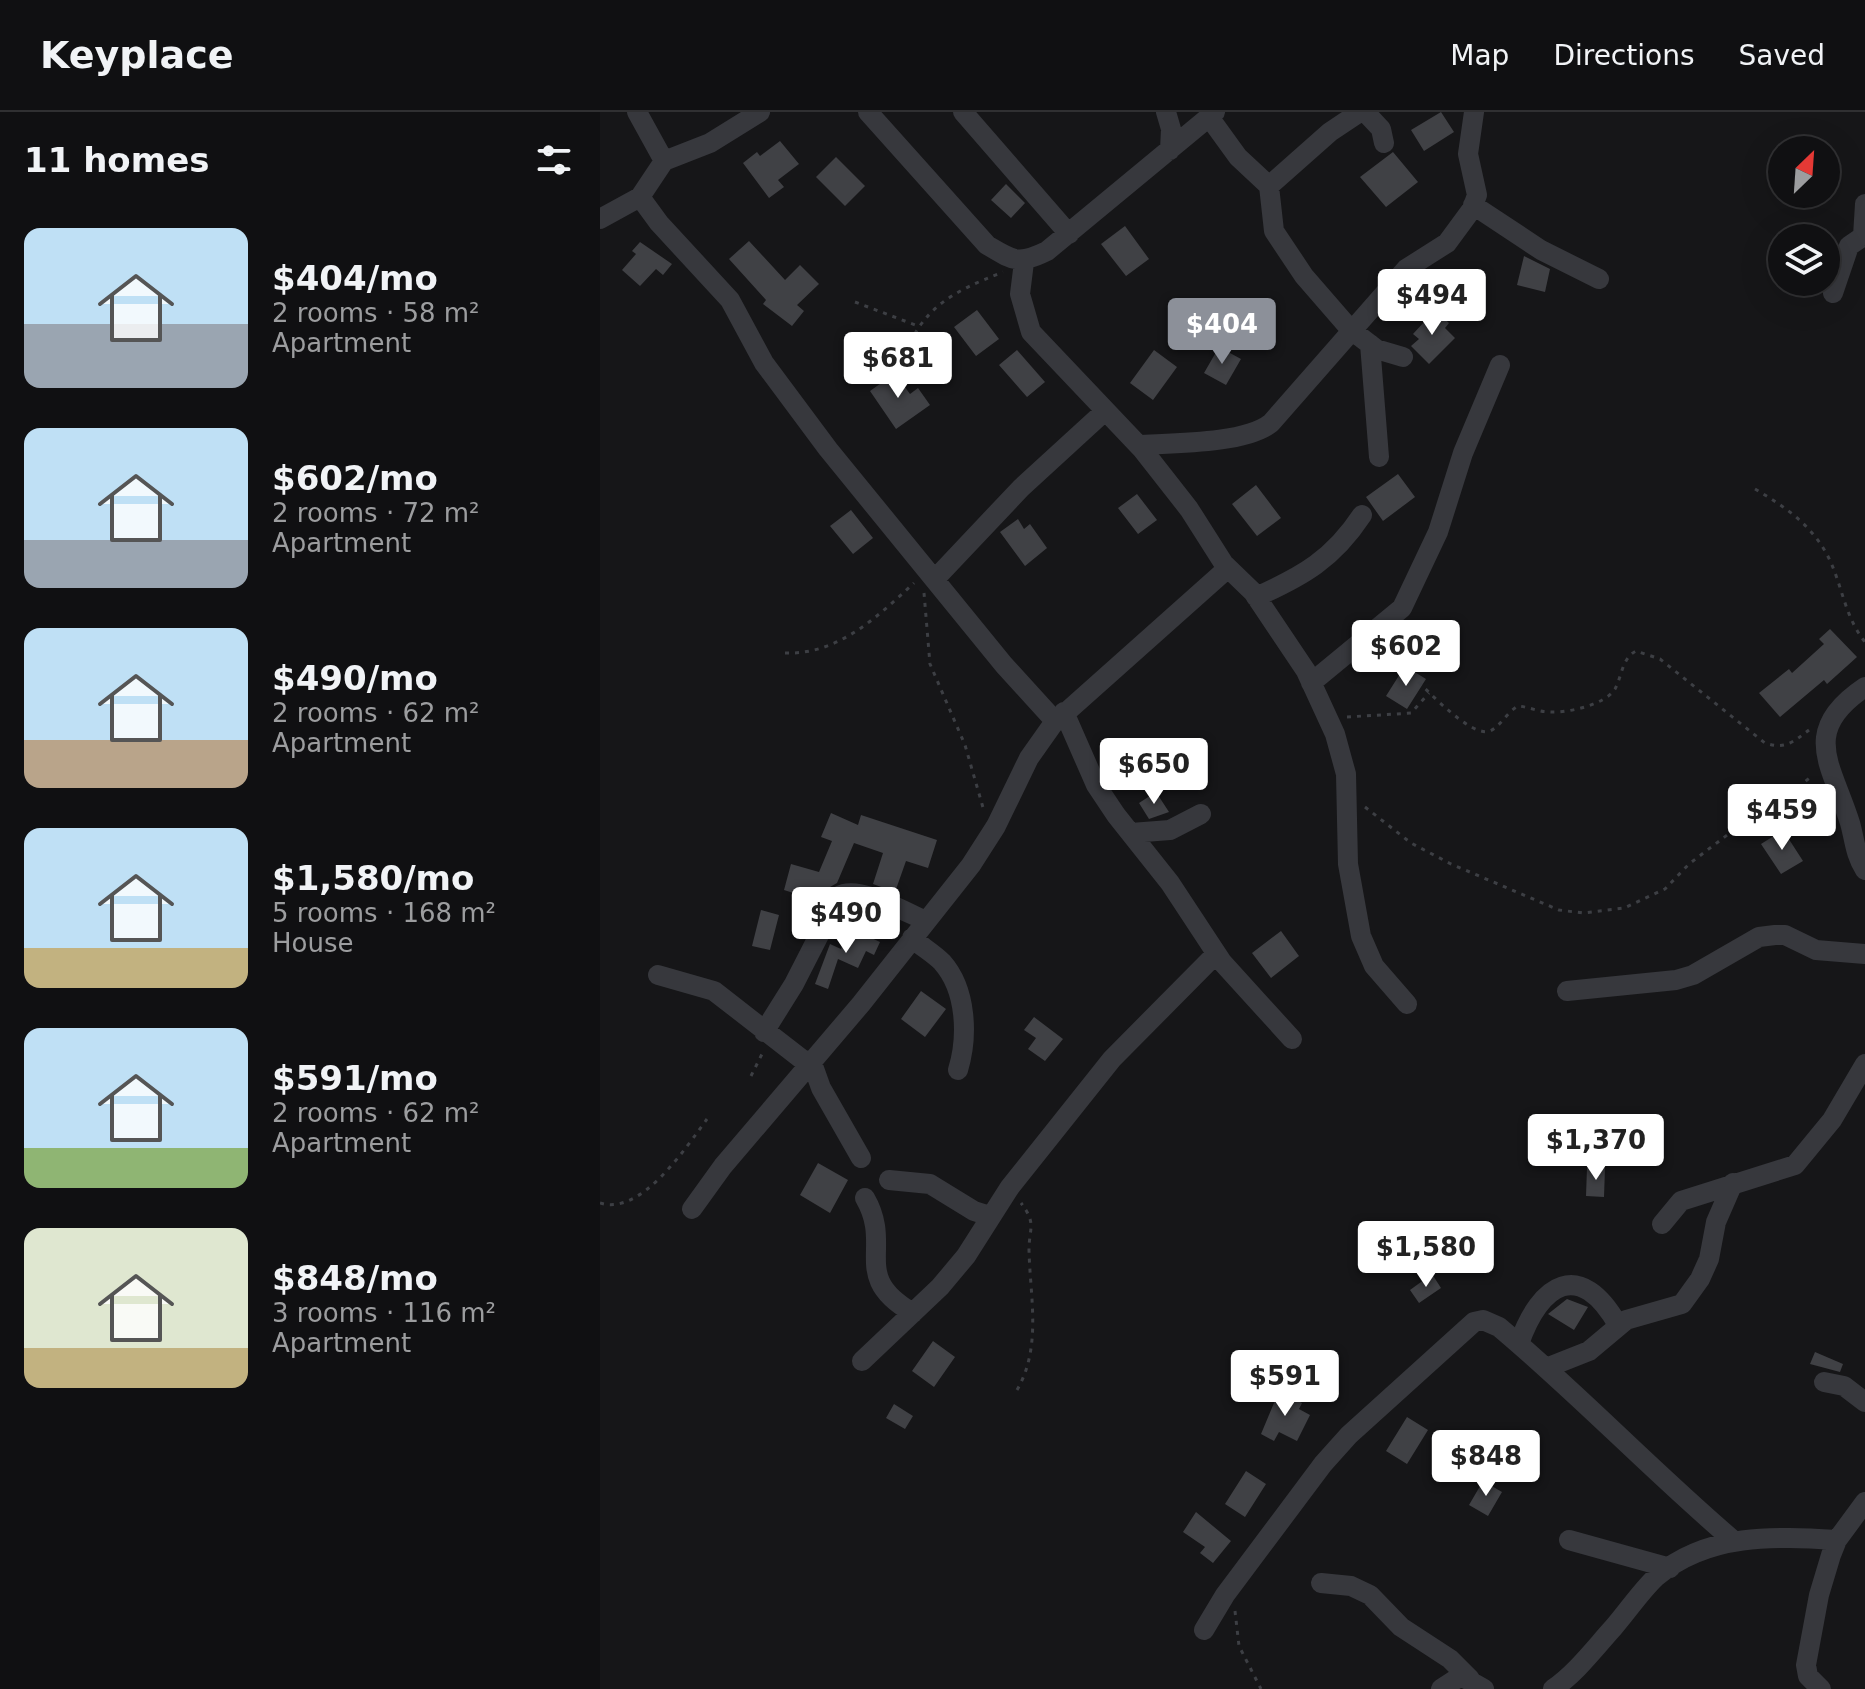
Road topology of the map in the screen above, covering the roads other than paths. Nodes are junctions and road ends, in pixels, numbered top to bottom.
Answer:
1 (637, 112) edge
2 (760, 112) edge
3 (868, 112) edge
4 (963, 112) edge
5 (1166, 112) edge
6 (1362, 112) edge
7 (1474, 112) edge
8 (1212, 115) edge
9 (1384, 143) dead end
10 (1170, 150) junction
11 (664, 161) junction
12 (1269, 186) junction
13 (640, 197) junction
14 (1865, 204) edge
15 (1473, 205) junction
16 (600, 219) edge
17 (1069, 234) junction
18 (1864, 236) edge
19 (1021, 261) junction
20 (1840, 272) edge
21 (1599, 279) dead end
22 (1350, 329) junction
23 (1370, 344) junction
24 (1403, 357) dead end
25 (1500, 365) dead end
26 (1105, 411) junction
27 (1138, 445) junction
28 (1379, 457) dead end
29 (1362, 515) dead end
30 (1228, 568) junction
31 (927, 579) junction
32 (1256, 597) junction
33 (1311, 683) junction
34 (1865, 687) edge
35 (1060, 716) junction
36 (1201, 814) dead end
37 (1131, 833) junction
38 (1865, 870) edge
39 (926, 921) junction
40 (912, 938) junction
41 (1216, 954) junction
42 (1865, 954) edge
43 (658, 975) dead end
44 (1567, 991) dead end
45 (1407, 1004) dead end
46 (767, 1035) junction
47 (1292, 1039) dead end
48 (810, 1062) junction
49 (1865, 1064) edge
50 (958, 1070) dead end
51 (861, 1158) dead end
52 (889, 1180) dead end
53 (1733, 1183) junction
54 (865, 1198) dead end
55 (692, 1209) dead end
56 (990, 1216) junction
57 (1662, 1224) dead end
58 (913, 1313) junction
59 (1618, 1325) junction
60 (1519, 1344) junction
61 (862, 1361) dead end
62 (1546, 1368) junction
63 (1824, 1382) dead end
64 (1865, 1402) edge
65 (1865, 1502) edge
66 (1569, 1540) dead end
67 (1837, 1540) junction
68 (1734, 1541) junction
69 (1670, 1568) junction
70 (1321, 1583) dead end
71 (1204, 1630) dead end
72 (1477, 1684) edge
73 (1814, 1687) edge
74 (1441, 1689) edge
75 (1553, 1689) edge

1 - 11 street
2 - 11 street
3 - 19 street
4 - 17 street
5 - 10 street
6 - 9 street
6 - 12 street
7 - 15 street
8 - 10 street
8 - 12 street
10 - 17 street
11 - 13 street
12 - 22 street
13 - 16 street
13 - 31 street
14 - 18 street
15 - 21 street
15 - 22 street
17 - 19 street
18 - 20 street
19 - 26 street
22 - 23 street
22 - 27 street
23 - 24 street
23 - 28 street
25 - 33 street
26 - 27 street
26 - 31 street
27 - 30 street
29 - 32 street
30 - 32 street
30 - 35 street
31 - 35 street
32 - 33 street
33 - 45 street
34 - 38 street
35 - 37 street
35 - 39 street
36 - 37 street
37 - 41 street
39 - 40 street
39 - 46 street
40 - 48 street
40 - 50 street
41 - 47 street
41 - 56 street
42 - 44 street
43 - 46 street
46 - 48 street
48 - 51 street
48 - 55 street
49 - 53 street
52 - 56 street
53 - 57 street
53 - 59 street
54 - 58 street
56 - 58 street
58 - 61 street
59 - 60 street
59 - 62 street
60 - 62 street
60 - 71 street
62 - 68 street
63 - 64 street
65 - 67 street
66 - 69 street
67 - 68 street
67 - 73 street
68 - 69 street
69 - 75 street
70 - 72 street
72 - 74 street

